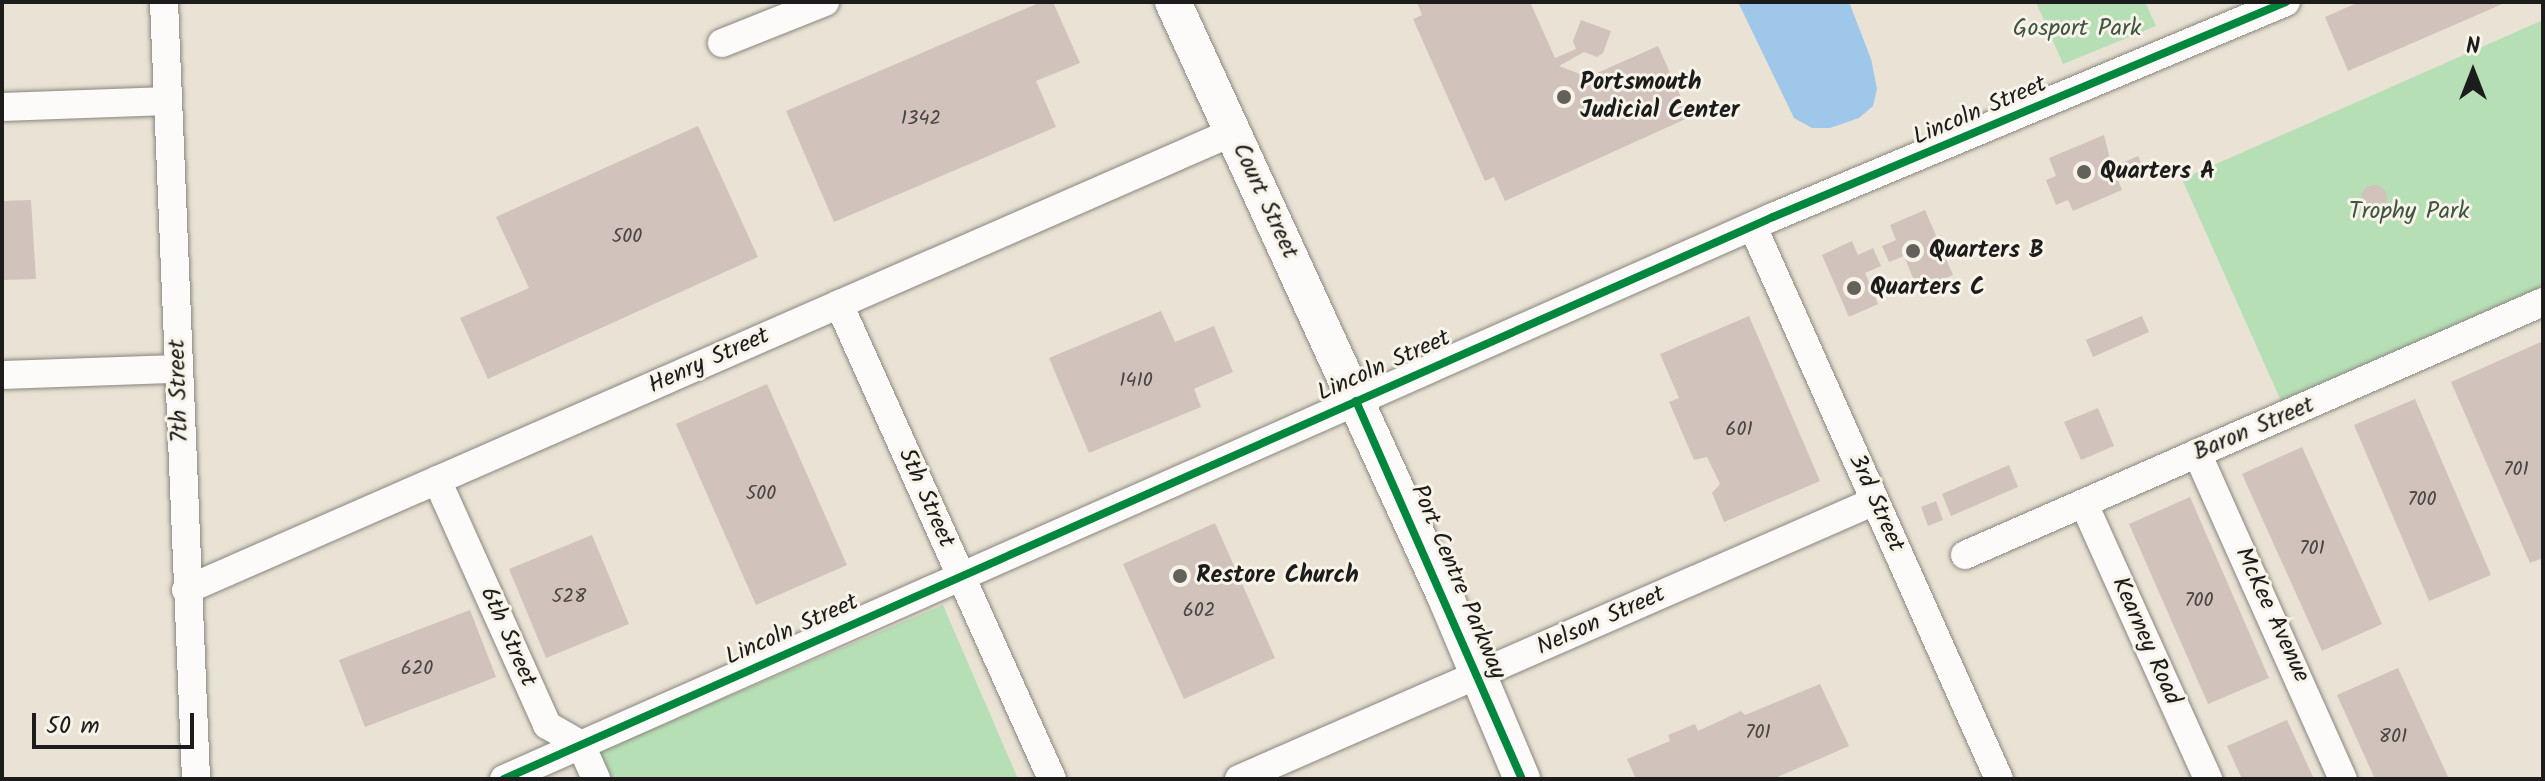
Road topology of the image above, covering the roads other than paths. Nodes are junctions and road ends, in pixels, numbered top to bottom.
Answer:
1 (164, 2) edge
2 (825, 2) edge
3 (1173, 2) edge
4 (2286, 2) edge
5 (722, 43) dead end
6 (168, 101) junction
7 (2, 107) edge
8 (1233, 132) junction
9 (1753, 227) junction
10 (2543, 302) edge
11 (839, 304) junction
12 (178, 369) junction
13 (2, 375) edge
14 (1356, 401) junction
15 (2197, 453) junction
16 (437, 480) junction
17 (1875, 501) junction
18 (2084, 504) junction
19 (1965, 555) dead end
20 (961, 577) junction
21 (186, 590) junction
22 (1477, 675) junction
23 (581, 745) junction
24 (1991, 776) edge
25 (196, 779) edge
26 (504, 779) edge
27 (596, 779) edge
28 (1052, 779) edge
29 (1239, 779) edge
30 (1522, 779) edge
31 (2208, 779) edge
32 (2343, 779) edge

1 - 6 street, 7th Street
2 - 5 street
3 - 8 main road, Court Street
4 - 9 street, Lincoln Street
6 - 7 street
6 - 12 street, 7th Street
8 - 11 street, Henry Street
8 - 14 main road, Court Street
9 - 14 street, Lincoln Street
9 - 17 street, 3rd Street
10 - 15 street, Baron Street
11 - 16 street, Henry Street
11 - 20 street, 5th Street
12 - 13 street
12 - 21 street, 7th Street
14 - 20 street, Lincoln Street
14 - 22 main road, Port Centre Parkway
15 - 18 street, Baron Street
15 - 32 street, McKee Avenue
16 - 21 street, Henry Street
16 - 23 street, 6th Street
17 - 22 street, Nelson Street
17 - 24 street, 3rd Street
18 - 19 street, Baron Street
18 - 31 street, Kearney Road
20 - 23 street, Lincoln Street
20 - 28 street, 5th Street
21 - 25 street, 7th Street
22 - 29 street, Nelson Street
22 - 30 main road, Port Centre Parkway
23 - 26 street, Lincoln Street
23 - 27 street

